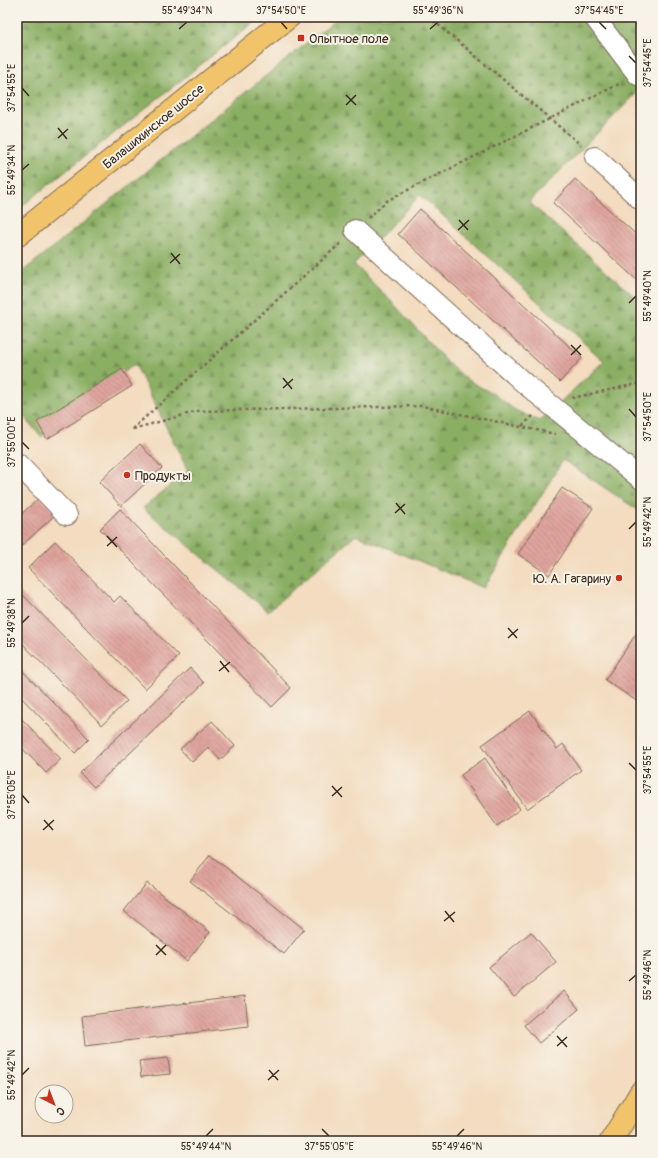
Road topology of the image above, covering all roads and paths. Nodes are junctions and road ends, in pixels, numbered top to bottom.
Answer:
1 (289, 17) edge
2 (429, 17) edge
3 (594, 17) edge
4 (641, 72) edge
5 (594, 157) joint
6 (641, 200) edge
7 (355, 230) dead end
8 (17, 236) edge
9 (641, 383) edge
10 (548, 403) junction
11 (521, 427) junction
12 (132, 429) dead end
13 (558, 434) dead end
14 (17, 463) edge
15 (641, 479) edge
16 (67, 515) dead end
17 (641, 1092) edge
18 (612, 1141) edge

1 - 8 main road, Балашихинское шоссе
2 - 5 path
3 - 4 lane
5 - 6 lane
7 - 10 lane
9 - 10 path
10 - 11 path
10 - 15 lane
11 - 12 path
11 - 13 path
14 - 16 lane
17 - 18 main road

